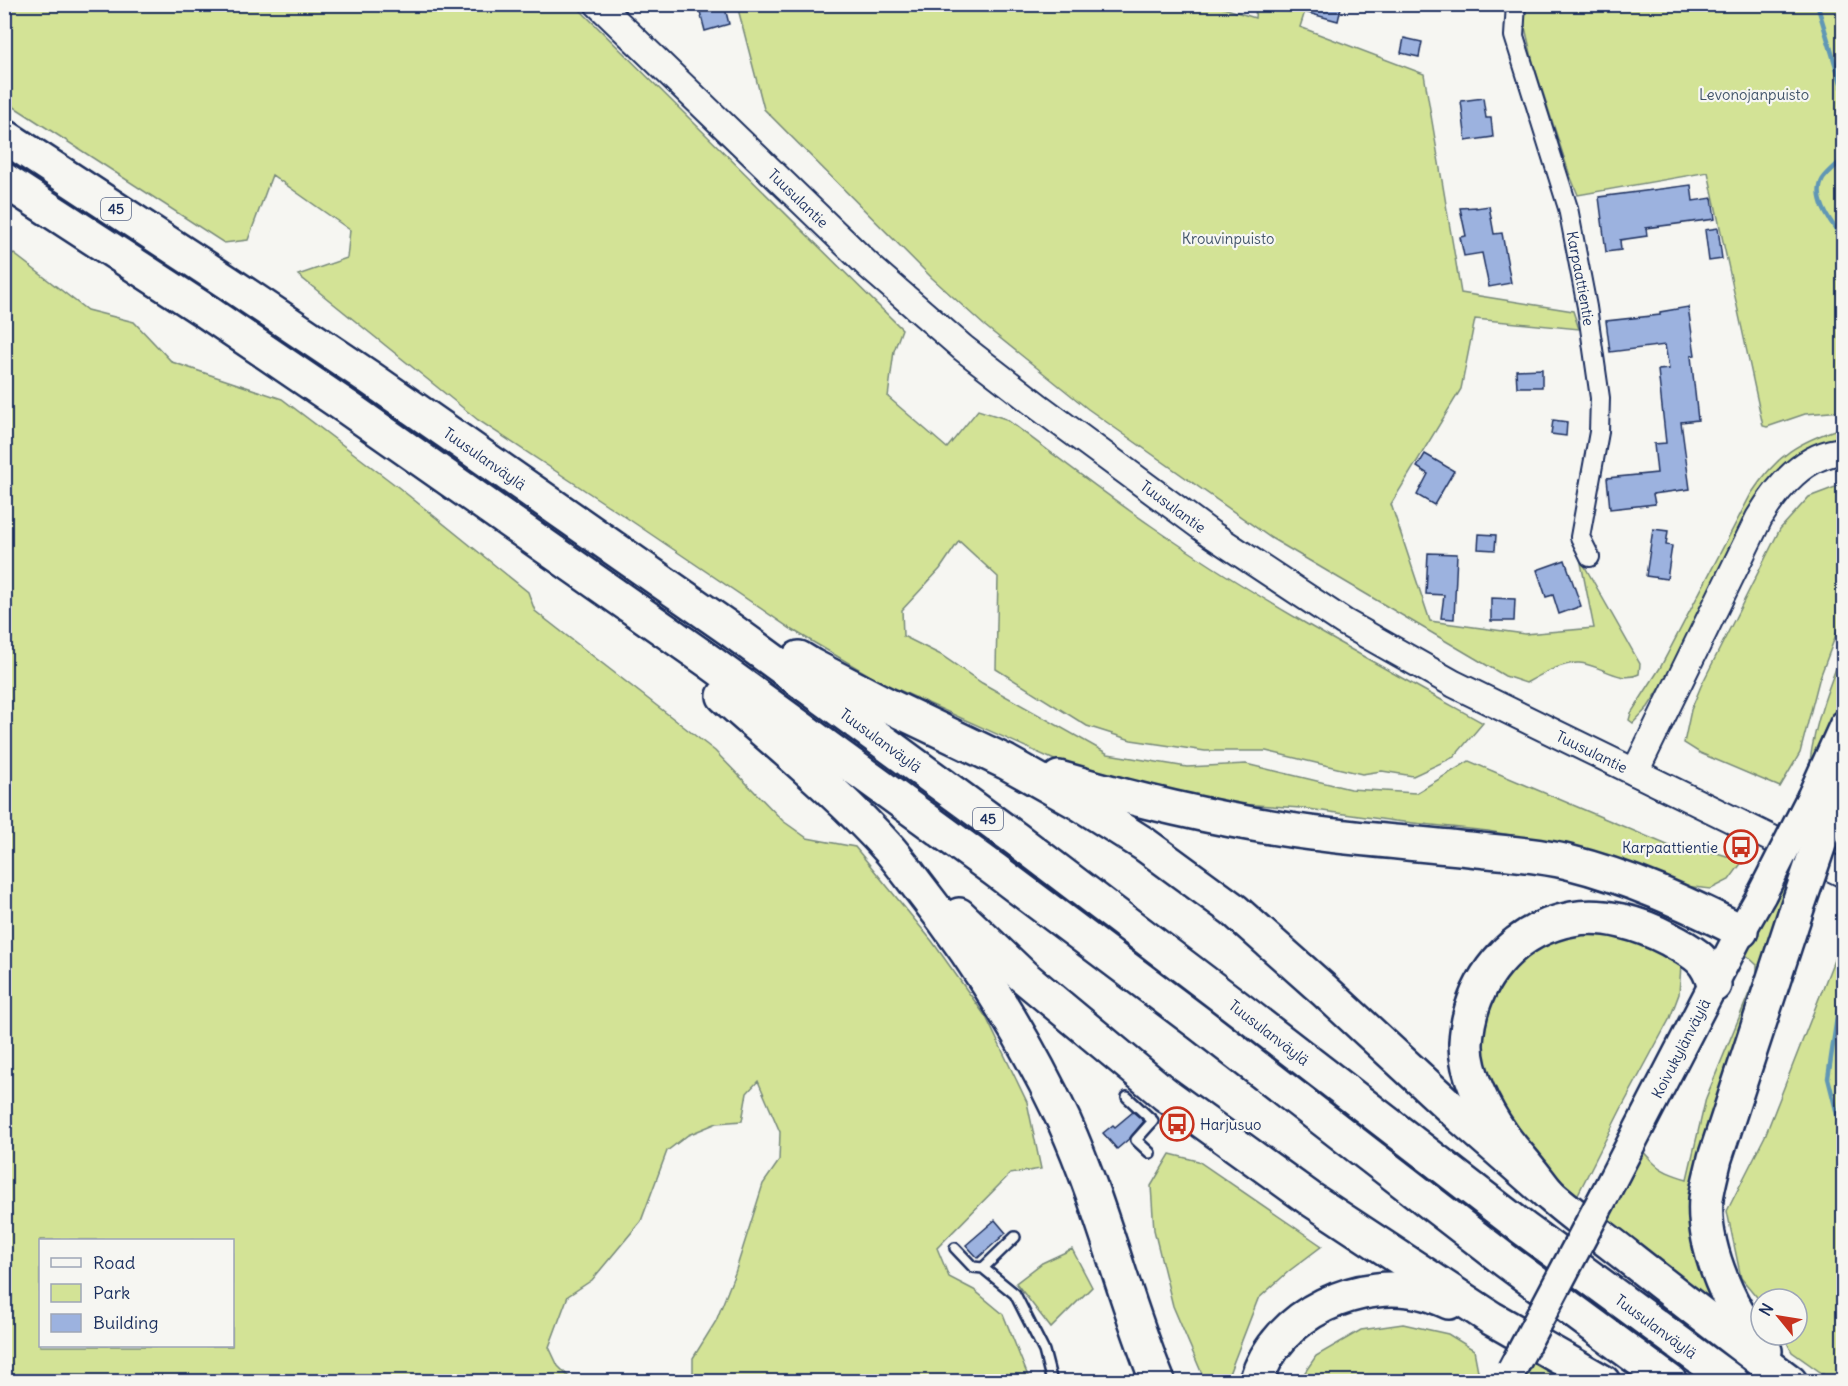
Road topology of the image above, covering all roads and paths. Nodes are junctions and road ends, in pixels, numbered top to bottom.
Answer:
1 (598, 4) edge
2 (1516, 4) edge
3 (4, 136) edge
4 (4, 180) edge
5 (1844, 451) edge
6 (615, 549) junction
7 (1590, 556) dead end
8 (584, 574) junction
9 (1844, 725) edge
10 (1006, 762) junction
11 (1844, 767) edge
12 (1635, 772) junction
13 (1822, 801) junction
14 (890, 850) junction
15 (1844, 874) edge
16 (1741, 931) junction
17 (1714, 985) junction
18 (1127, 1097) dead end
19 (1150, 1152) dead end
20 (1549, 1194) junction
21 (1015, 1237) dead end
22 (955, 1248) dead end
23 (983, 1268) junction
24 (1491, 1318) junction
25 (1508, 1378) edge
26 (1052, 1382) edge
27 (1158, 1382) edge
28 (1256, 1382) edge
29 (1603, 1382) edge
30 (1670, 1382) edge
31 (1731, 1382) edge
32 (1791, 1382) edge

1 - 12 main road, Tuusulantie
2 - 7 street, Karpaattientie
3 - 6 highway, Tuusulanväylä / 45
4 - 8 highway, 45
5 - 12 main road
6 - 10 highway
6 - 31 highway, Tuusulanväylä / 45
8 - 14 highway
8 - 30 highway, 45
9 - 13 main road, Koivukylänväylä
10 - 16 highway
10 - 20 highway
11 - 13 highway
12 - 15 main road, Tuusulantie
13 - 16 main road, Koivukylänväylä, bridge
13 - 32 highway, bridge
14 - 24 highway
14 - 27 highway
16 - 17 main road, Koivukylänväylä
17 - 20 highway
17 - 25 main road, Koivukylänväylä, bridge
18 - 19 lane
20 - 32 highway
21 - 23 lane
22 - 23 lane
23 - 26 lane
24 - 28 highway
24 - 29 highway

